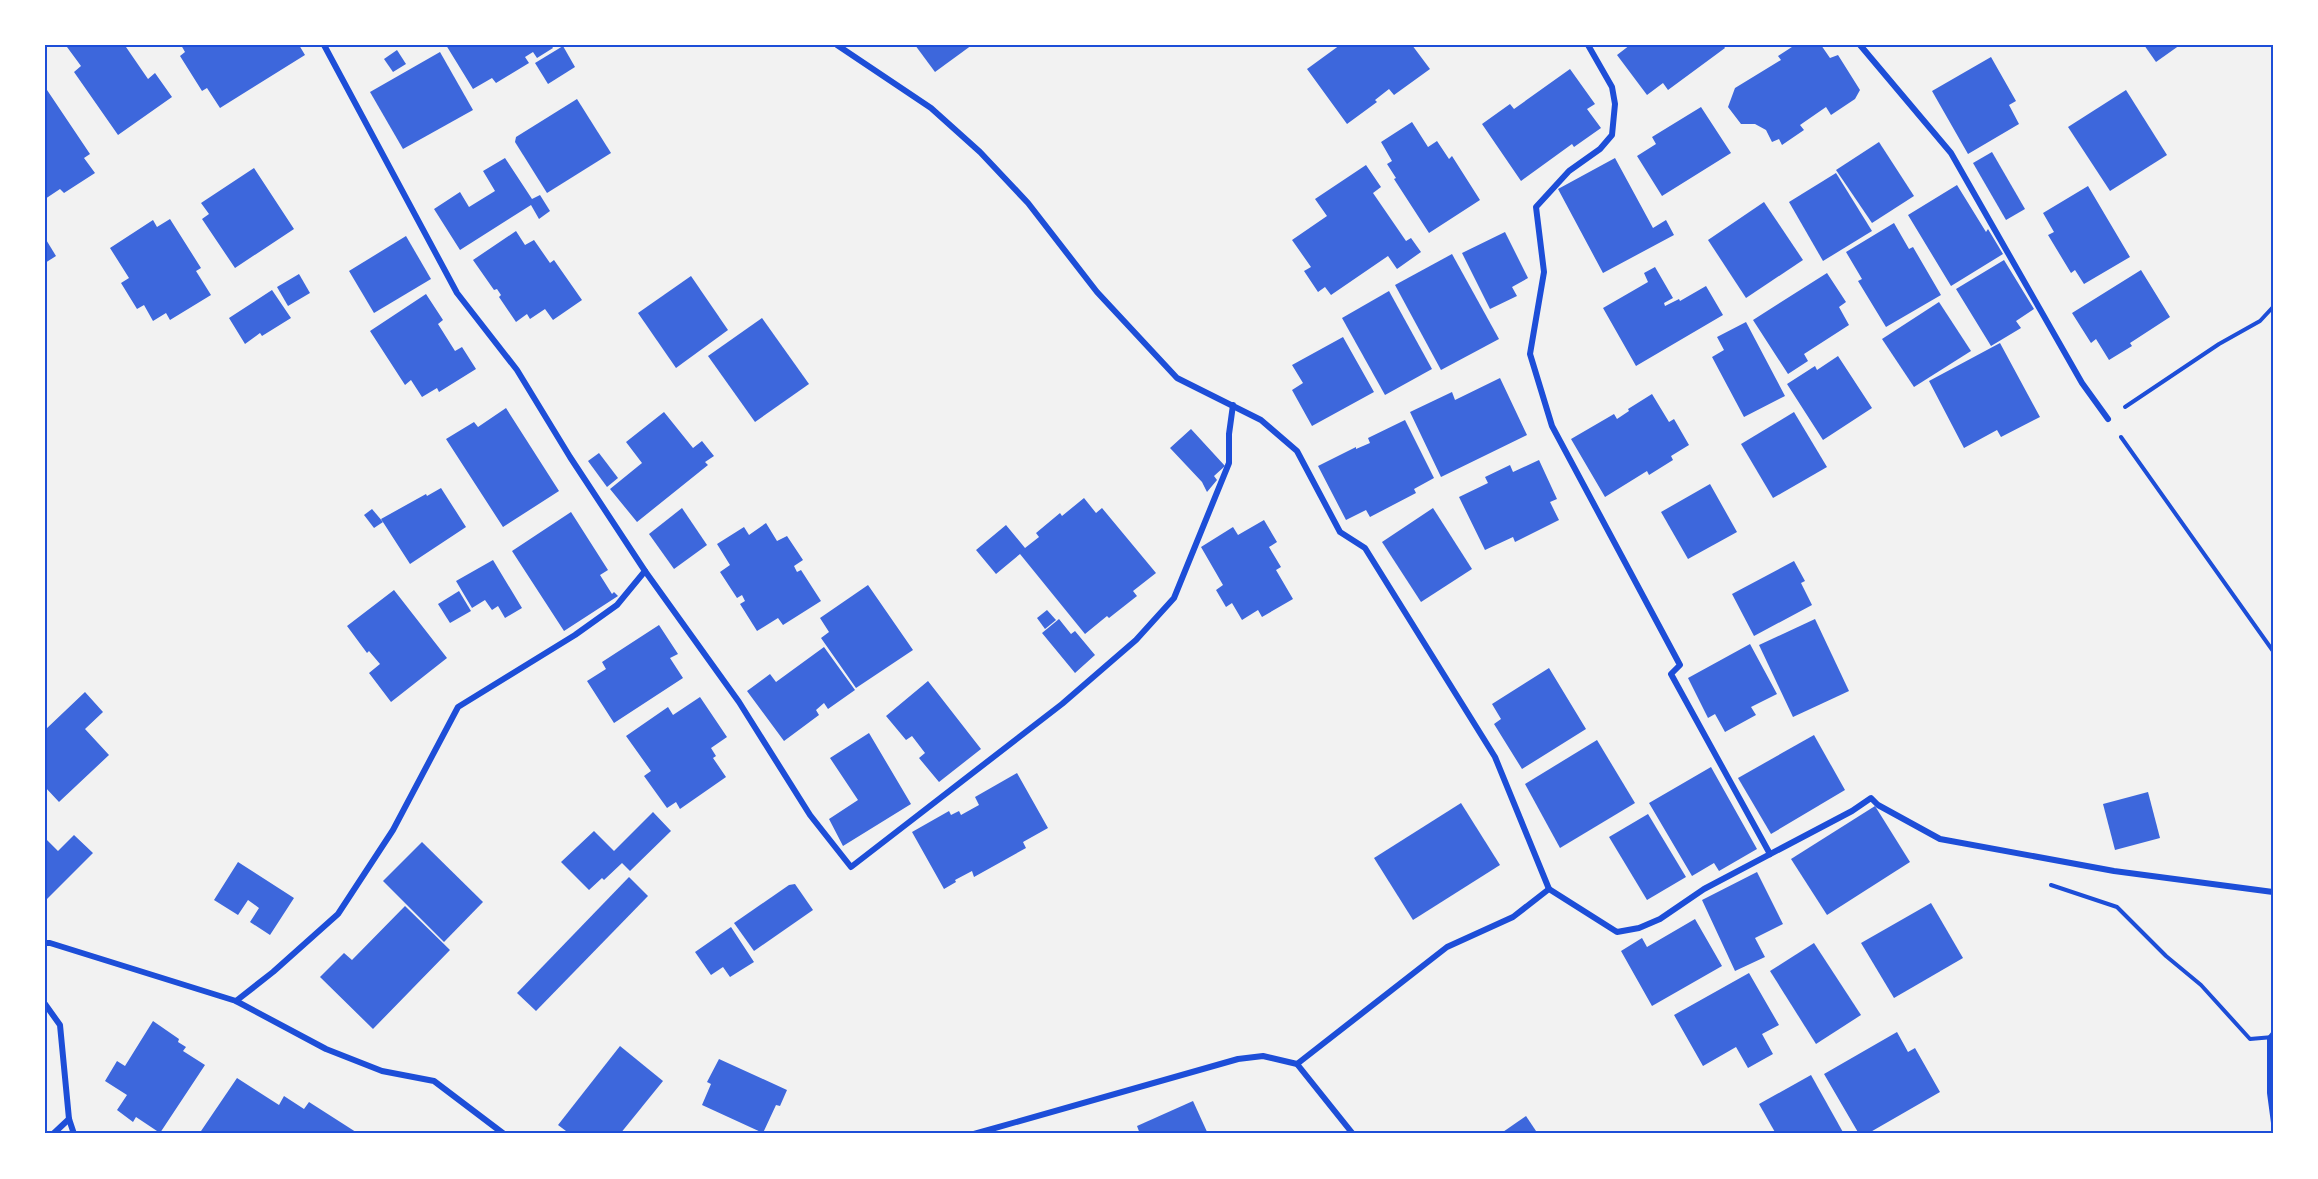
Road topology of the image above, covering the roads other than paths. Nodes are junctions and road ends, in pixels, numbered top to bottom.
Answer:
1 (324, 45) edge
2 (837, 45) edge
3 (1588, 45) edge
4 (1860, 45) edge
5 (1233, 405) junction
6 (2108, 419) road end
7 (645, 571) junction
8 (1770, 854) junction
9 (1549, 889) junction
10 (2273, 892) edge
11 (45, 944) edge
12 (236, 1001) junction
13 (45, 1004) edge
14 (1297, 1064) junction
15 (69, 1119) junction
16 (53, 1134) edge
17 (74, 1134) edge
18 (504, 1134) edge
19 (974, 1134) edge
20 (1353, 1134) edge

1 - 7 street
2 - 5 street
3 - 8 street
4 - 6 street
5 - 7 street
5 - 9 street
7 - 12 street
8 - 9 street
8 - 10 street
9 - 14 street
11 - 12 street
12 - 18 street
13 - 15 street
14 - 19 street
14 - 20 street
15 - 16 street
15 - 17 street

